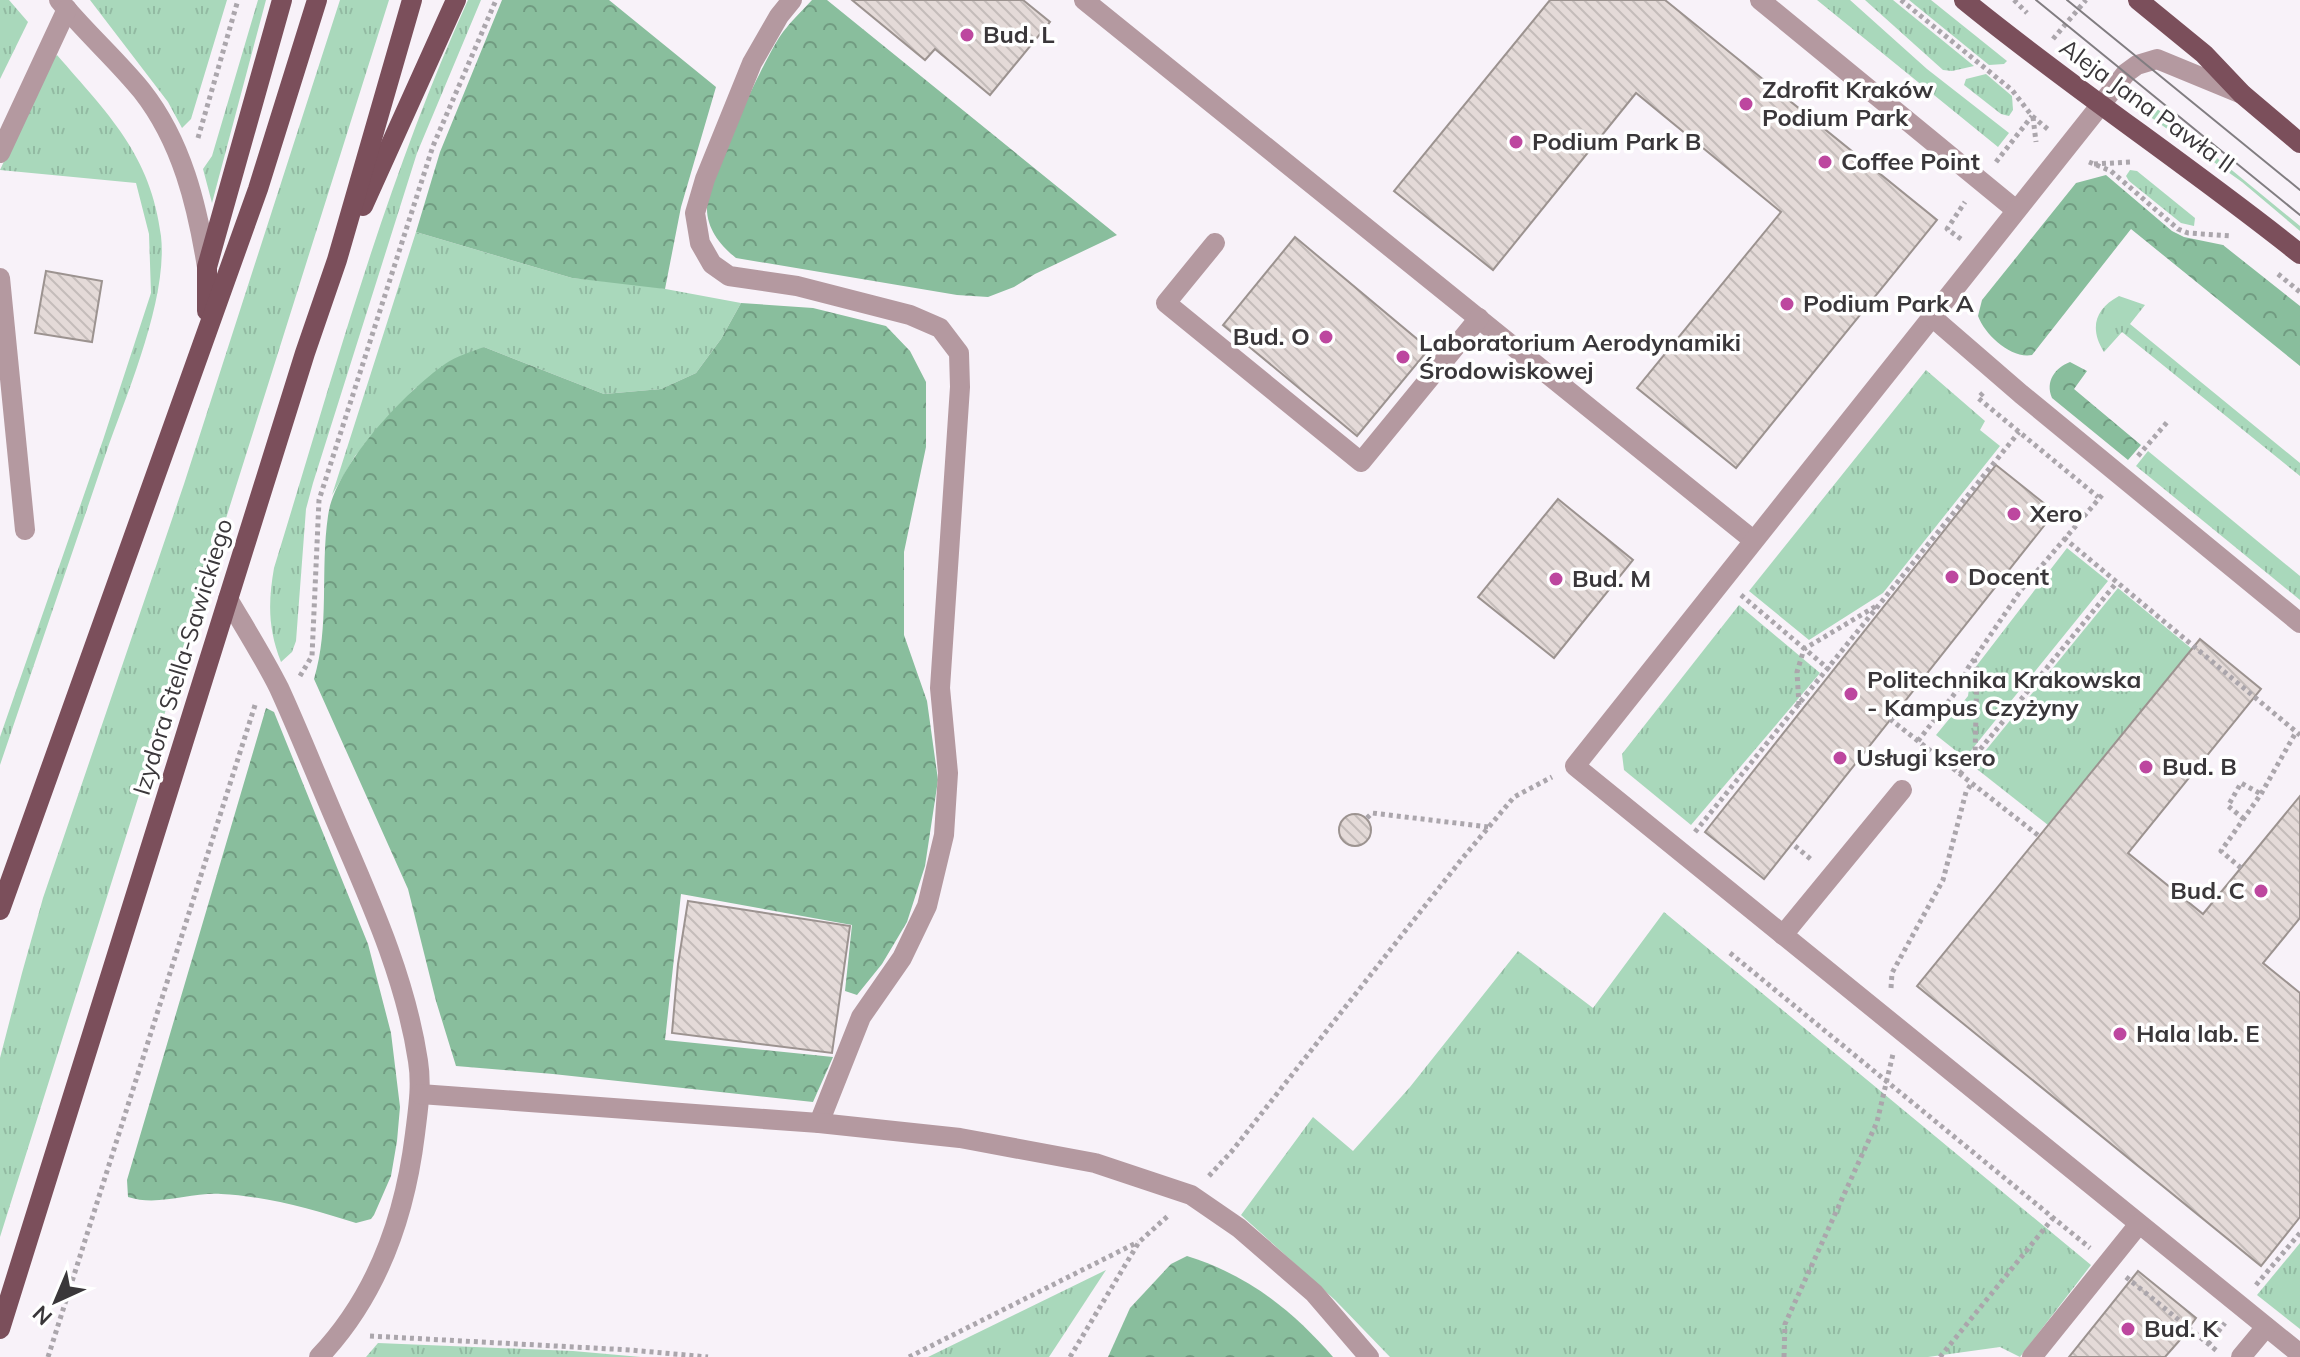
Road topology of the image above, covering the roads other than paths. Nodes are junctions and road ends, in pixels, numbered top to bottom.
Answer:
1 (282, 0) edge
2 (317, 0) edge
3 (412, 0) edge
4 (456, 0) edge
5 (792, 0) edge
6 (1084, 0) edge
7 (1760, 0) edge
8 (1964, 0) edge
9 (2138, 0) edge
10 (63, 4) edge
11 (2242, 94) junction
12 (2099, 105) junction
13 (2300, 143) edge
14 (0, 153) edge
15 (2016, 210) junction
16 (1215, 243) dead end
17 (2300, 254) edge
18 (337, 260) junction
19 (207, 267) junction
20 (0, 278) edge
21 (1932, 317) junction
22 (1479, 318) junction
23 (207, 327) junction
24 (25, 530) dead end
25 (1753, 540) junction
26 (228, 599) junction
27 (2300, 623) edge
28 (1902, 790) dead end
29 (0, 910) edge
30 (1783, 935) junction
31 (420, 1094) junction
32 (819, 1123) junction
33 (2139, 1224) junction
34 (2266, 1327) junction
35 (0, 1329) edge
36 (2300, 1354) edge
37 (319, 1357) edge
38 (1369, 1357) edge
39 (2032, 1357) edge
40 (2241, 1357) edge

1 - 19 main road
2 - 23 main road
3 - 18 main road, Izydora Stella-Sawickiego
4 - 18 main road
5 - 32 street
6 - 22 street
7 - 15 street
8 - 12 main road, Aleja Jana Pawła II
9 - 11 main road
10 - 14 street
10 - 19 street
11 - 12 street
11 - 13 main road
12 - 15 street
12 - 17 main road, Aleja Jana Pawła II
15 - 21 street
16 - 22 street
18 - 26 main road, Izydora Stella-Sawickiego
19 - 23 main road
20 - 24 street
21 - 25 street
21 - 27 street
22 - 25 street
23 - 29 main road
25 - 30 street
26 - 31 street
26 - 35 main road, Izydora Stella-Sawickiego
28 - 30 street
30 - 33 street
31 - 32 street
31 - 37 street
32 - 38 street
33 - 34 street
33 - 39 street
34 - 36 street
34 - 40 street

